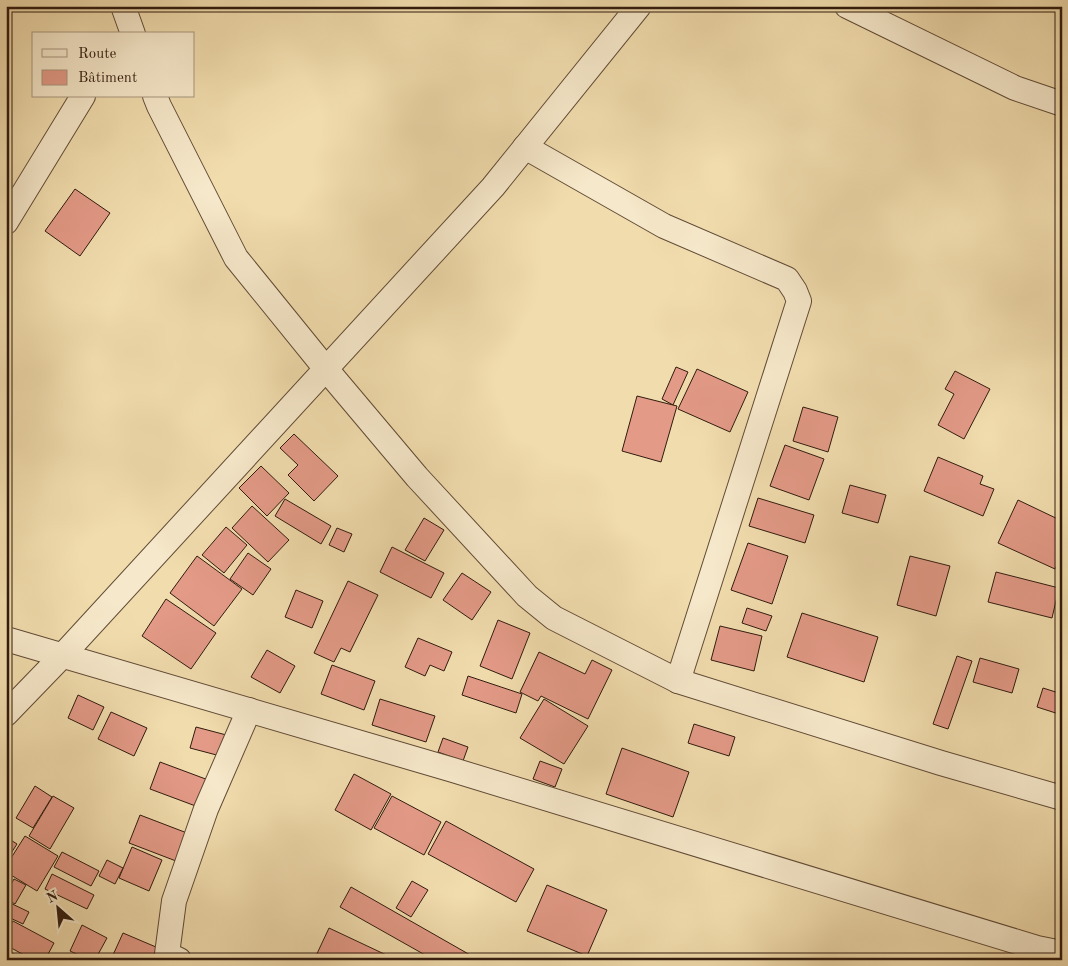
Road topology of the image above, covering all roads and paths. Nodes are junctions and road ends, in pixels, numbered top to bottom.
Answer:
1 (639, 6) edge
2 (847, 6) edge
3 (82, 98) edge
4 (156, 98) edge
5 (1062, 104) edge
6 (525, 147) junction
7 (6, 222) edge
8 (326, 369) junction
9 (6, 639) edge
10 (64, 656) junction
11 (678, 681) junction
12 (249, 710) junction
13 (6, 714) edge
14 (1062, 798) edge
15 (1062, 954) edge
16 (179, 960) edge

1 - 6 street
2 - 5 street
3 - 7 street
4 - 8 street
6 - 8 street
6 - 11 street
8 - 10 street
8 - 11 street
9 - 10 street
10 - 12 street
10 - 13 street
11 - 14 street
12 - 15 street
12 - 16 street

